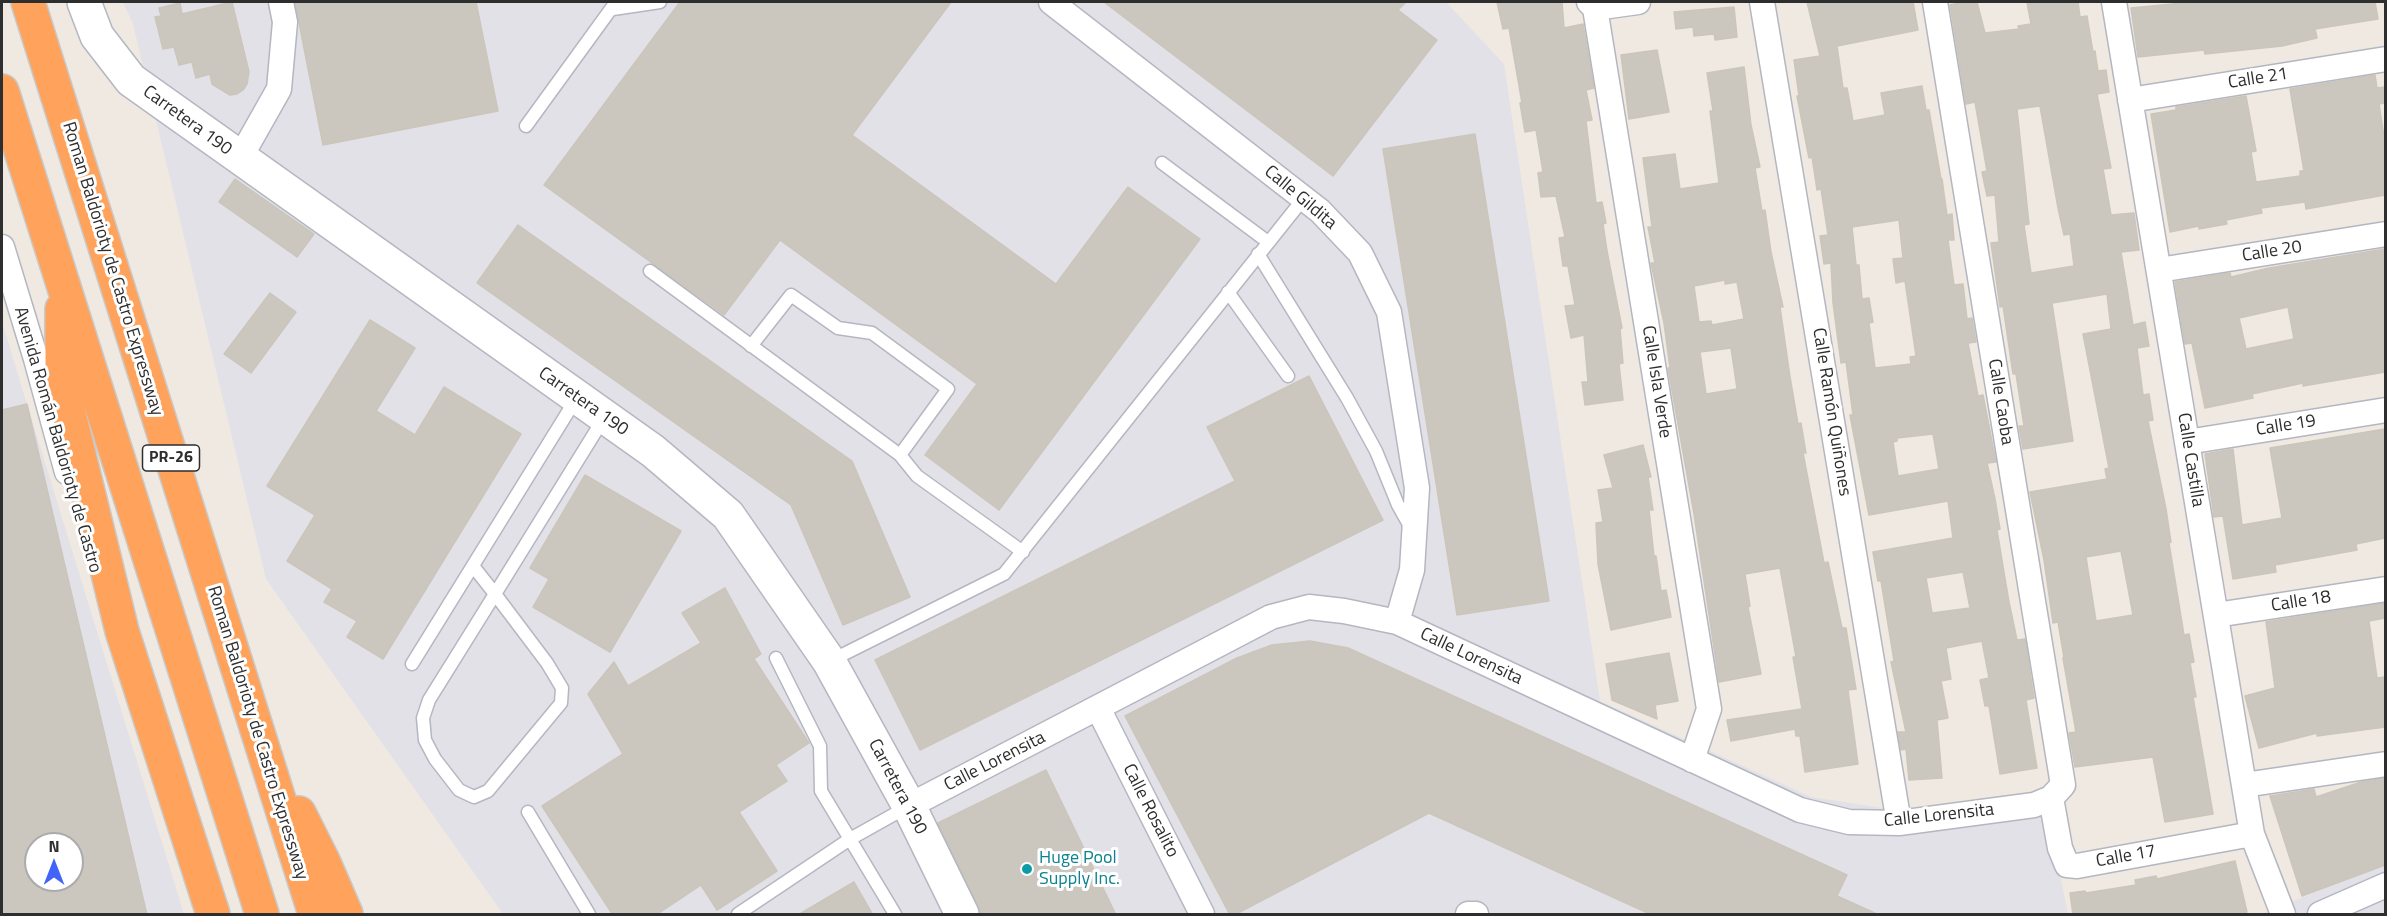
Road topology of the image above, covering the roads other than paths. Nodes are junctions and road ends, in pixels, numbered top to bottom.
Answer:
1 (28, 2) edge
2 (84, 2) edge
3 (280, 2) edge
4 (660, 2) edge
5 (1051, 2) edge
6 (1638, 2) edge
7 (1762, 2) edge
8 (1935, 2) edge
9 (2114, 2) edge
10 (1593, 4) edge
11 (615, 5) edge
12 (2385, 59) edge
13 (2, 91) edge
14 (2130, 100) junction
15 (526, 126) dead end
16 (240, 158) junction
17 (1162, 163) dead end
18 (1304, 198) junction
19 (2385, 234) edge
20 (1268, 242) junction
21 (2, 247) edge
22 (1258, 254) junction
23 (2159, 270) junction
24 (650, 272) dead end
25 (62, 278) junction
26 (1228, 292) junction
27 (751, 346) junction
28 (1288, 376) dead end
29 (577, 398) junction
30 (2385, 410) edge
31 (604, 417) junction
32 (2187, 442) junction
33 (900, 455) junction
34 (1413, 531) junction
35 (1023, 552) junction
36 (473, 566) junction
37 (2385, 589) edge
38 (495, 594) junction
39 (2216, 615) junction
40 (1397, 622) junction
41 (122, 631) junction
42 (776, 658) dead end
43 (829, 661) junction
44 (411, 664) dead end
45 (1098, 708) junction
46 (255, 724) junction
47 (1692, 760) junction
48 (2385, 764) edge
49 (2244, 785) junction
50 (2051, 798) junction
51 (909, 806) junction
52 (528, 812) dead end
53 (1899, 823) junction
54 (2252, 834) junction
55 (850, 839) junction
56 (2385, 885) edge
57 (213, 915) edge
58 (262, 915) edge
59 (315, 915) edge
60 (346, 915) edge
61 (589, 915) edge
62 (738, 915) edge
63 (895, 915) edge
64 (962, 915) edge
65 (1202, 915) edge
66 (1468, 915) edge
67 (1476, 915) edge
68 (2283, 915) edge
69 (2320, 915) edge

1 - 46 highway, Roman Baldorioty de Castro Expressway / PR-26
2 - 16 street, Carretera 190
3 - 16 street
4 - 11 lane
5 - 18 street, Calle Gildita
6 - 10 street
7 - 53 street, Calle Ramón Quiñones
8 - 50 street, Calle Caoba
9 - 14 street, Calle Castilla
10 - 47 street, Calle Isla Verde
11 - 15 lane
12 - 14 street, Calle 21
13 - 25 highway, PR-26
14 - 23 street, Calle Castilla
16 - 29 street, Carretera 190
17 - 20 lane
18 - 20 lane
18 - 34 street, Calle Gildita
19 - 23 street, Calle 20
20 - 22 lane
21 - 41 street, Avenida Román Baldorioty de Castro
22 - 26 lane
22 - 34 lane
23 - 32 street, Calle Castilla
24 - 27 lane
25 - 41 highway
25 - 58 highway, PR-26
26 - 28 lane
26 - 35 lane
27 - 33 lane
27 - 33 lane
29 - 31 street, Carretera 190
29 - 36 lane
30 - 32 street, Calle 19
31 - 38 lane
31 - 43 street, Carretera 190
32 - 39 street, Calle Castilla
33 - 35 lane
34 - 40 street, Calle Gildita
35 - 43 lane
36 - 38 lane
36 - 44 lane
37 - 39 street, Calle 18
38 - 38 lane
39 - 49 street, Calle Castilla
40 - 45 street, Calle Lorensita
40 - 47 street, Calle Lorensita
41 - 57 highway
42 - 55 lane
43 - 51 street, Carretera 190
45 - 51 street, Calle Lorensita
45 - 65 street, Calle Rosalito
46 - 59 highway, Roman Baldorioty de Castro Expressway / PR-26
46 - 60 highway
47 - 53 street, Calle Lorensita
48 - 49 street
49 - 54 street, Calle Castilla
50 - 53 street, Calle Lorensita
50 - 54 street, Calle 17
51 - 55 lane
51 - 64 street, Carretera 190
52 - 61 lane
54 - 68 street, Calle Castilla
55 - 62 lane
55 - 63 lane
56 - 69 street
66 - 67 street

